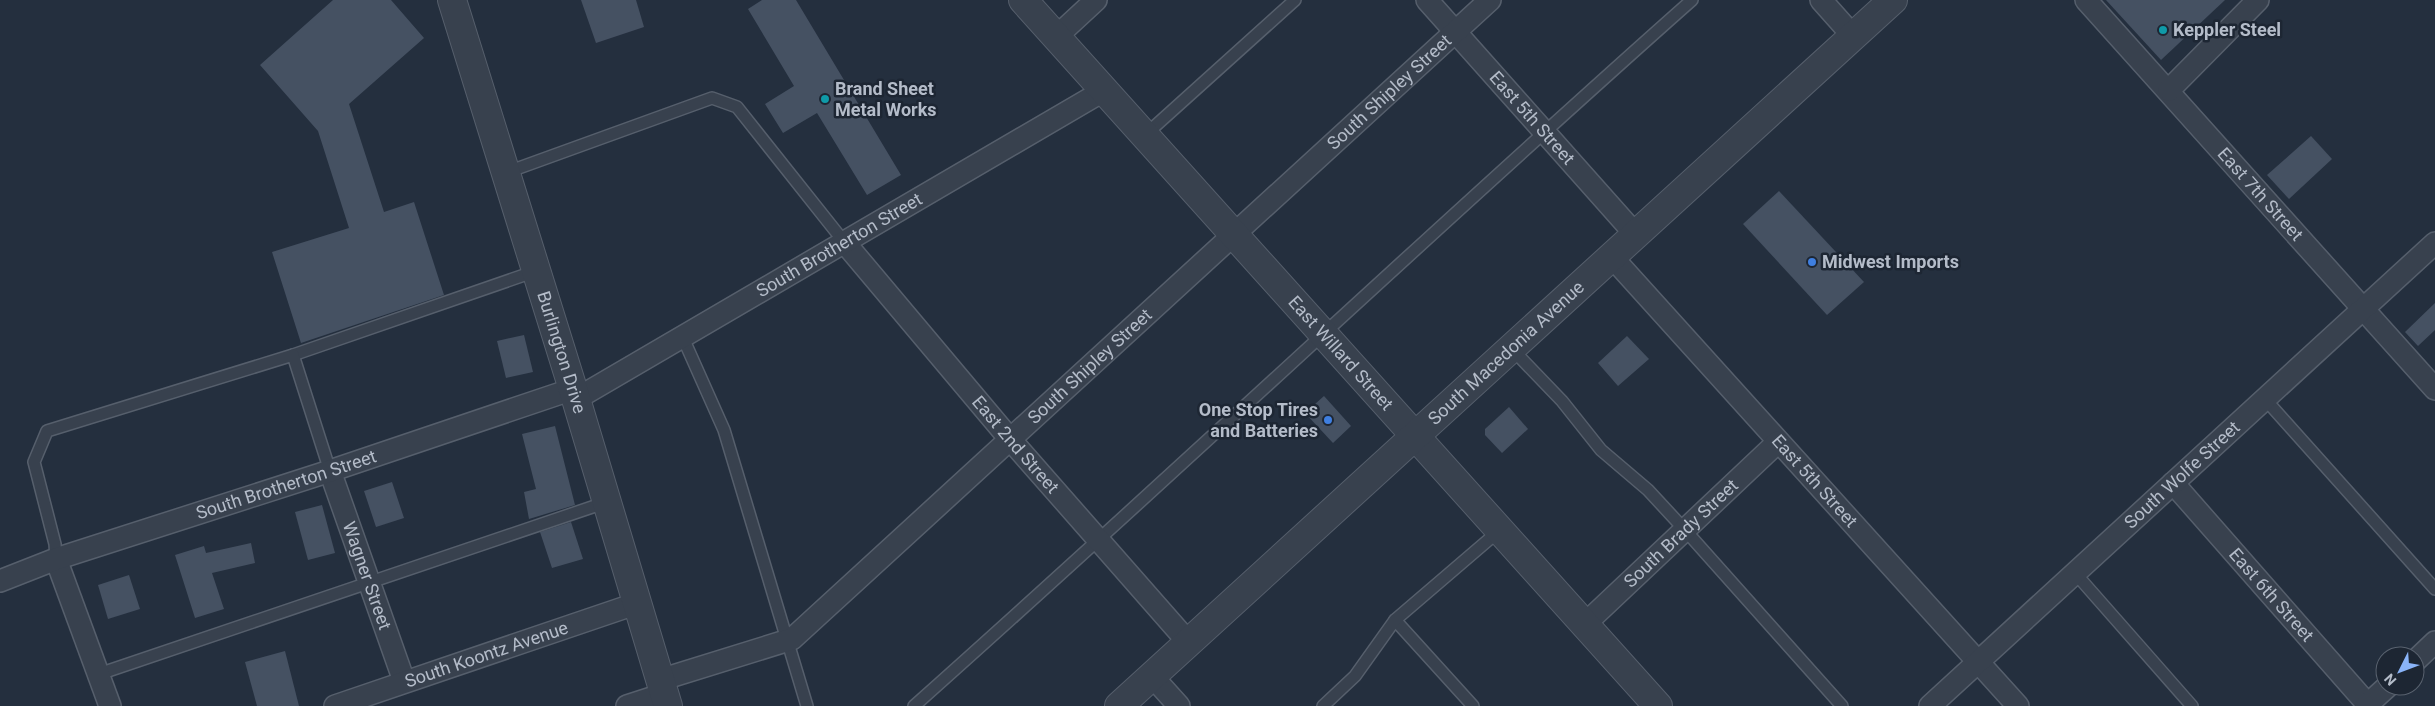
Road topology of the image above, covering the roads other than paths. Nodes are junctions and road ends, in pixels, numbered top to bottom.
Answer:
1 (452, 0) edge
2 (1023, 0) edge
3 (1096, 0) edge
4 (1295, 0) edge
5 (1427, 0) edge
6 (1490, 0) edge
7 (1692, 0) edge
8 (1821, 0) edge
9 (1893, 0) edge
10 (2086, 0) edge
11 (2258, 0) edge
12 (1456, 31) junction
13 (1056, 36) junction
14 (1853, 36) junction
15 (2169, 90) junction
16 (1103, 91) junction
17 (1544, 131) junction
18 (1144, 136) junction
19 (505, 173) junction
20 (1234, 234) junction
21 (1636, 235) junction
22 (2435, 243) edge
23 (845, 244) junction
24 (1612, 257) junction
25 (536, 271) junction
26 (2363, 310) junction
27 (1325, 335) junction
28 (683, 338) junction
29 (1511, 348) junction
30 (293, 354) junction
31 (2435, 389) edge
32 (575, 394) junction
33 (2265, 399) junction
34 (1415, 435) junction
35 (1009, 438) junction
36 (1778, 442) junction
37 (330, 471) junction
38 (2173, 483) junction
39 (608, 502) junction
40 (1500, 530) junction
41 (1685, 530) junction
42 (1099, 541) junction
43 (56, 559) junction
44 (2075, 573) junction
45 (0, 581) edge
46 (369, 583) junction
47 (2435, 589) edge
48 (638, 603) junction
49 (1395, 620) junction
50 (1585, 624) junction
51 (787, 642) junction
52 (2435, 642) edge
53 (1189, 643) junction
54 (2425, 652) edge
55 (1979, 662) junction
56 (99, 674) junction
57 (1152, 676) junction
58 (404, 682) junction
59 (664, 693) edge
60 (2378, 696) edge
61 (110, 706) edge
62 (335, 706) edge
63 (627, 706) edge
64 (806, 706) edge
65 (914, 706) edge
66 (1119, 706) edge
67 (1179, 706) edge
68 (1323, 706) edge
69 (1474, 706) edge
70 (1658, 706) edge
71 (1842, 706) edge
72 (1930, 706) edge
73 (2018, 706) edge
74 (2192, 706) edge
75 (2367, 706) edge

1 - 19 street, Burlington Drive
2 - 13 street, East Willard Street
3 - 13 street
4 - 18 lane
5 - 12 street, East 5th Street
6 - 12 street, South Shipley Street
7 - 17 lane
8 - 14 street
9 - 14 street, South Macedonia Avenue
10 - 15 street, East 7th Street
11 - 15 street
12 - 17 street, East 5th Street
12 - 20 street, South Shipley Street
13 - 16 street, East Willard Street
14 - 21 street, South Macedonia Avenue
15 - 26 street, East 7th Street
16 - 18 street, East Willard Street
16 - 23 street, South Brotherton Street
17 - 21 street, East 5th Street
17 - 27 lane
18 - 20 street, East Willard Street
19 - 23 lane
19 - 25 street, Burlington Drive
20 - 27 street, East Willard Street
20 - 35 street, South Shipley Street
21 - 24 street, South Macedonia Avenue
22 - 26 street, South Wolfe Street
23 - 28 street, South Brotherton Street
23 - 35 street, East 2nd Street
24 - 29 street, South Macedonia Avenue
24 - 36 street, East 5th Street
25 - 30 lane
25 - 32 street, Burlington Drive
26 - 31 street, East 7th Street
26 - 33 street, South Wolfe Street
27 - 34 street, East Willard Street
27 - 42 lane
28 - 32 street, South Brotherton Street
28 - 51 lane
29 - 34 street, South Macedonia Avenue
29 - 41 lane
30 - 37 lane
30 - 43 lane
32 - 37 street, South Brotherton Street
32 - 39 street, Burlington Drive
33 - 38 street, South Wolfe Street
33 - 47 lane
34 - 40 street, East Willard Street
34 - 53 street, South Macedonia Avenue
35 - 42 street, East 2nd Street
35 - 51 street, South Shipley Street
36 - 41 street, South Brady Street
36 - 55 street, East 5th Street
37 - 43 street, South Brotherton Street
37 - 46 street, Wagner Street
38 - 44 street, South Wolfe Street
38 - 75 street, East 6th Street
39 - 46 lane
39 - 48 street, Burlington Drive
40 - 49 lane
40 - 50 street, East Willard Street
41 - 50 street, South Brady Street
41 - 71 lane
42 - 53 street, East 2nd Street
42 - 65 lane
43 - 45 street, South Brotherton Street
43 - 56 street
44 - 55 street, South Wolfe Street
44 - 74 lane
46 - 56 lane
46 - 58 street, Wagner Street
48 - 58 street, South Koontz Avenue
48 - 59 street, Burlington Drive
49 - 68 lane
49 - 69 lane
50 - 70 street, East Willard Street
51 - 59 street, South Shipley Street
51 - 64 lane
52 - 54 street
53 - 57 street, South Macedonia Avenue
55 - 72 street, South Wolfe Street
55 - 73 street, East 5th Street
56 - 61 street
57 - 66 street, South Macedonia Avenue
57 - 67 street
58 - 62 street, South Koontz Avenue
59 - 63 street, South Shipley Street
60 - 75 street

